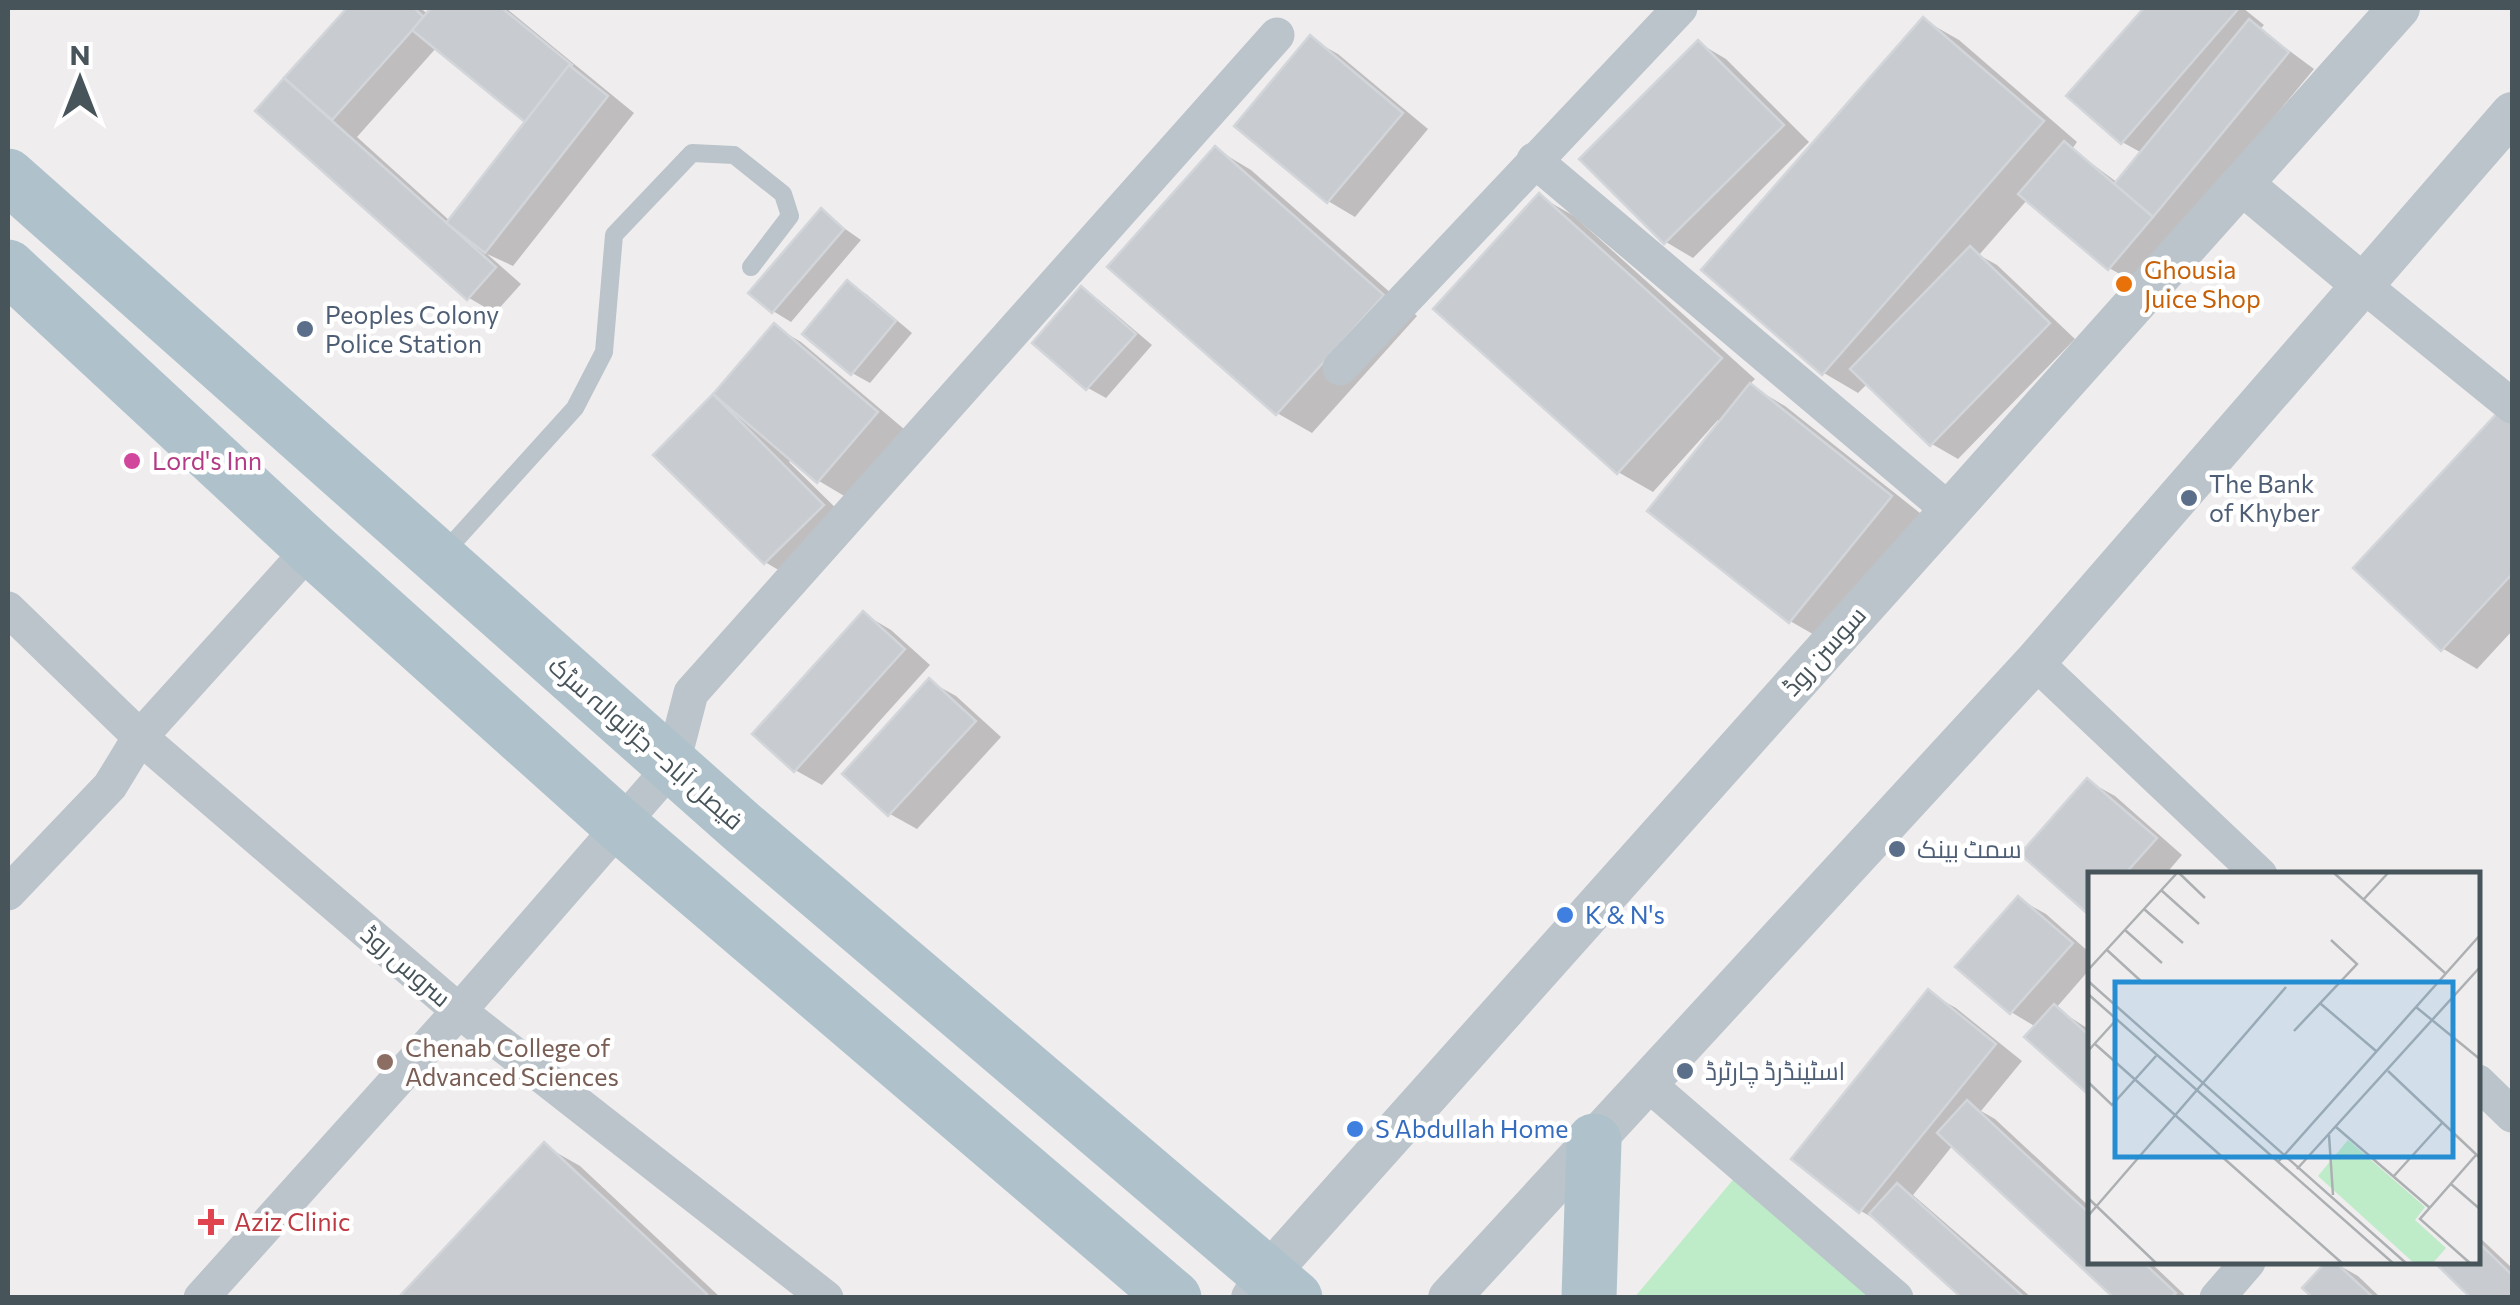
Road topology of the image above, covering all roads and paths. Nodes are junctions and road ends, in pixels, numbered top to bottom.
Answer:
1 (1680, 8) edge
2 (2400, 8) edge
3 (1278, 36) dead end
4 (2512, 113) edge
5 (1534, 160) junction
6 (8, 176) edge
7 (2242, 184) junction
8 (750, 268) dead end
9 (12, 279) edge
10 (2363, 285) junction
11 (1340, 368) dead end
12 (2512, 406) edge
13 (1950, 511) junction
14 (311, 548) junction
15 (438, 559) junction
16 (8, 609) edge
17 (2035, 662) junction
18 (140, 737) junction
19 (672, 766) junction
20 (621, 826) junction
21 (2257, 872) edge
22 (8, 892) edge
23 (459, 1011) junction
24 (1647, 1083) junction
25 (2480, 1084) edge
26 (2512, 1115) edge
27 (1594, 1140) junction
28 (2245, 1265) edge
29 (1271, 1290) edge
30 (201, 1298) edge
31 (826, 1298) edge
32 (1174, 1298) edge
33 (1449, 1298) edge
34 (1589, 1298) edge
35 (1896, 1298) edge
36 (2217, 1298) edge

1 - 5 street
2 - 7 street, سوسن روڈ
3 - 19 street
4 - 10 street
5 - 11 street
5 - 13 street
6 - 15 main road, فیصل آباد– جڑانوالہ سڑک
7 - 10 street
7 - 13 street, سوسن روڈ
8 - 15 lane
9 - 14 main road
10 - 12 street
10 - 17 street
13 - 29 street, سوسن روڈ
14 - 18 street
14 - 20 main road
15 - 19 main road, فیصل آباد– جڑانوالہ سڑک
16 - 18 street, سروس روڈ
17 - 21 street
17 - 24 street
18 - 22 street
18 - 23 street, سروس روڈ
19 - 20 street
19 - 29 main road, فیصل آباد– جڑانوالہ سڑک
20 - 23 street
20 - 32 main road
23 - 30 street
23 - 31 street, سروس روڈ
24 - 27 street
24 - 35 street
25 - 26 street
27 - 33 street
27 - 34 main road
28 - 36 street

